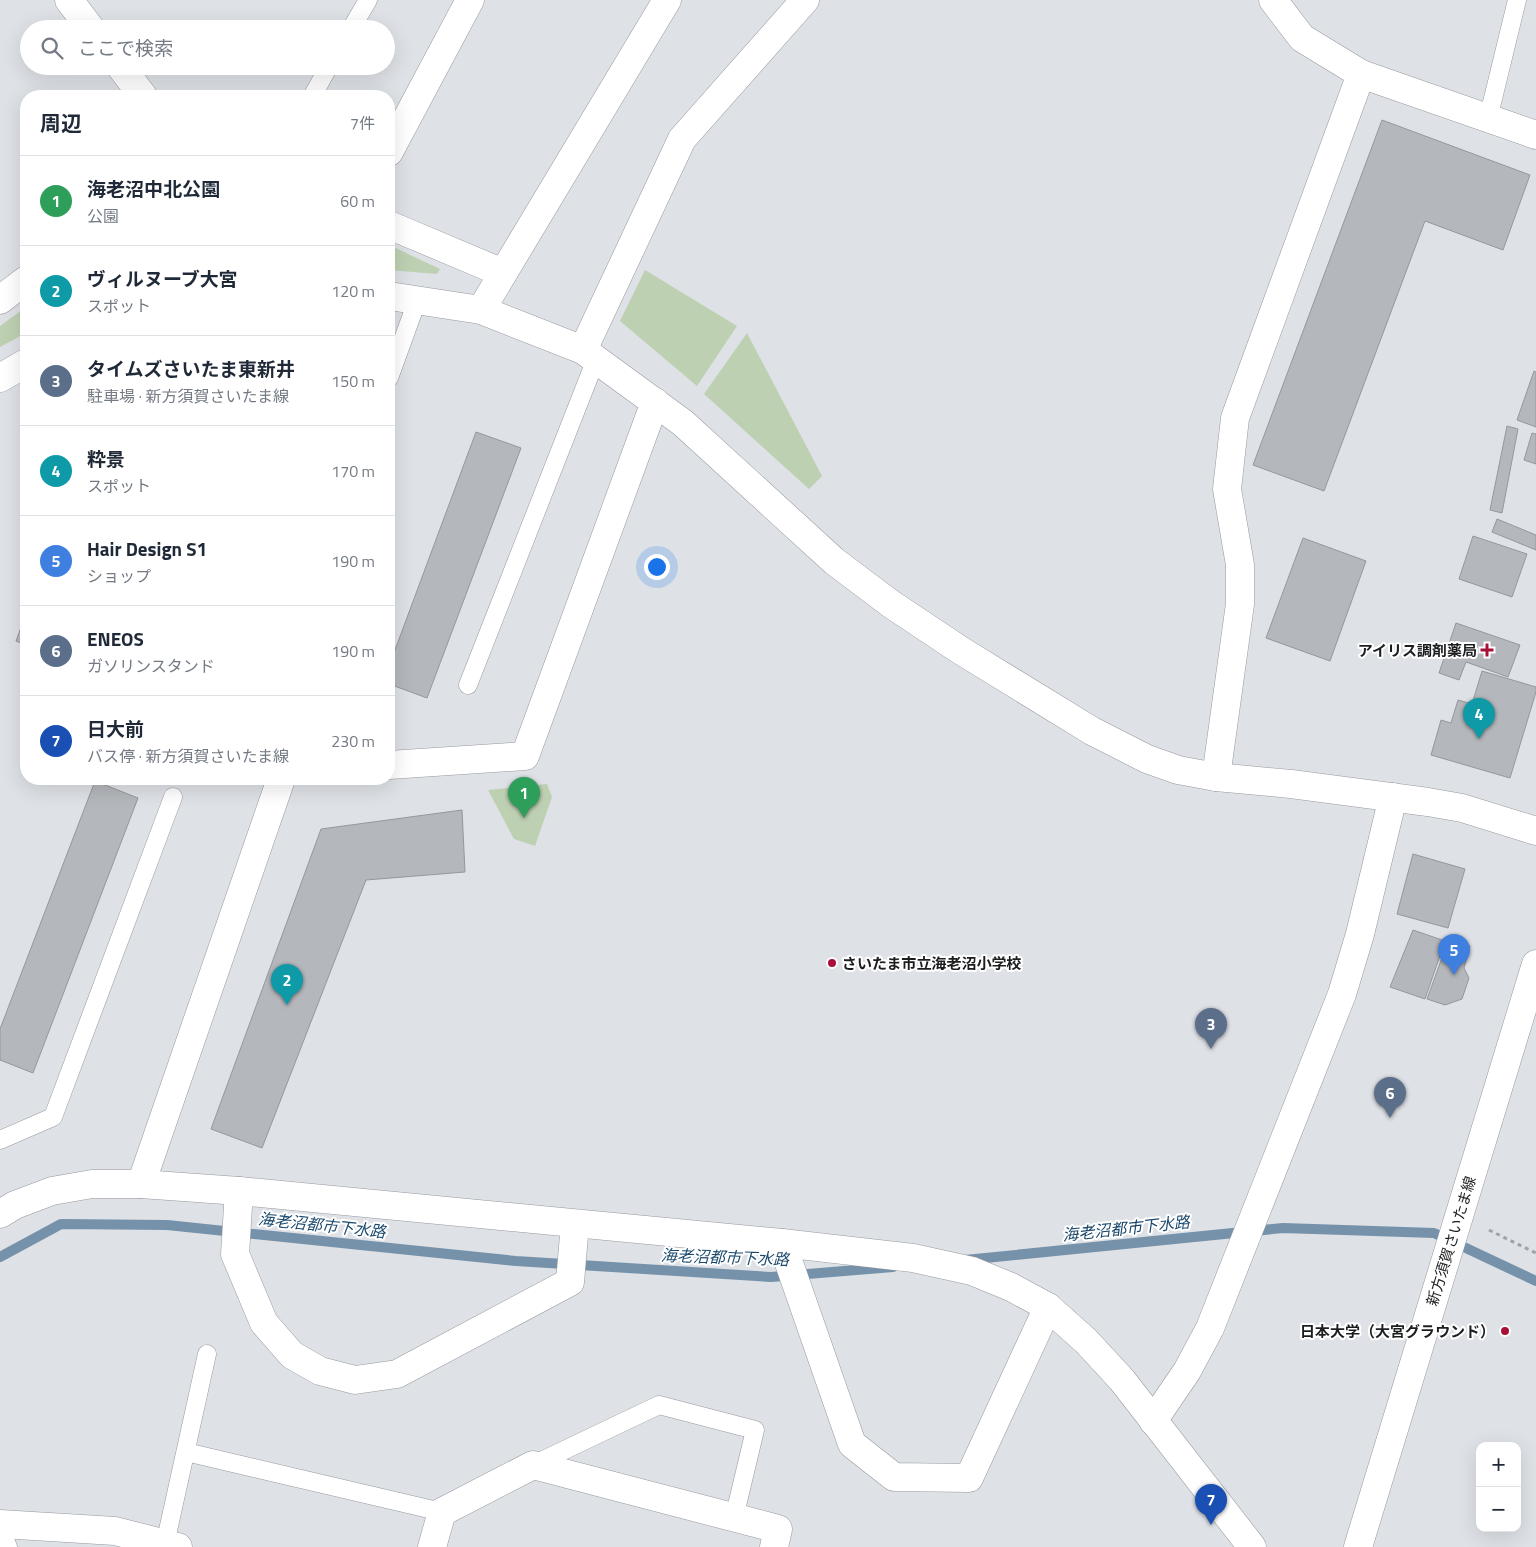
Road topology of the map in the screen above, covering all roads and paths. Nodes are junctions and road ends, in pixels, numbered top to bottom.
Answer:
1 (69, 0) edge
2 (368, 0) edge
3 (470, 0) edge
4 (667, 0) edge
5 (806, 0) edge
6 (1272, 0) edge
7 (1517, 0) edge
8 (84, 20) edge
9 (356, 20) edge
10 (1361, 74) junction
11 (127, 75) edge
12 (324, 75) edge
13 (139, 90) edge
14 (315, 90) edge
15 (1488, 119) junction
16 (395, 135) edge
17 (1536, 135) edge
18 (395, 228) edge
19 (503, 274) junction
20 (20, 285) edge
21 (395, 297) edge
22 (0, 300) edge
23 (417, 301) junction
24 (481, 310) junction
25 (590, 355) junction
26 (395, 362) edge
27 (20, 366) edge
28 (0, 378) edge
29 (655, 402) junction
30 (468, 685) dead end
31 (395, 765) edge
32 (1216, 777) junction
33 (279, 785) edge
34 (173, 797) dead end
35 (1393, 797) junction
36 (1536, 831) edge
37 (1536, 964) edge
38 (0, 1140) edge
39 (141, 1184) junction
40 (239, 1191) junction
41 (0, 1214) edge
42 (576, 1224) junction
43 (1489, 1230) dead end
44 (782, 1244) junction
45 (1536, 1253) edge
46 (1048, 1307) junction
47 (207, 1354) dead end
48 (1153, 1421) junction
49 (186, 1452) junction
50 (533, 1465) junction
51 (442, 1512) junction
52 (734, 1518) junction
53 (0, 1526) edge
54 (114, 1539) edge
55 (172, 1545) edge
56 (8, 1547) edge
57 (432, 1547) edge
58 (774, 1547) edge
59 (1252, 1547) edge
60 (1358, 1547) edge

1 - 8 street
2 - 9 lane
3 - 16 street
4 - 19 street
5 - 25 street
6 - 10 street
7 - 15 lane
10 - 15 street
10 - 32 street
11 - 13 street
12 - 14 lane
15 - 17 street
18 - 19 street
19 - 24 street
20 - 22 street
21 - 23 street
23 - 24 street
23 - 26 lane
24 - 25 street
25 - 29 street
25 - 30 lane
27 - 28 street
29 - 31 street
29 - 32 street
32 - 35 street
33 - 39 street
34 - 38 lane
35 - 36 street
35 - 48 street
37 - 60 street, 新方須賀さいたま線
39 - 40 street
39 - 41 street
40 - 42 street
40 - 42 street
42 - 44 street
43 - 45 path
44 - 46 street
44 - 46 street
46 - 48 street
47 - 49 lane
48 - 59 street
49 - 51 lane
49 - 55 lane
50 - 51 street
50 - 52 street
50 - 52 lane
51 - 57 street
52 - 58 street
53 - 54 street
53 - 56 lane
54 - 55 street

